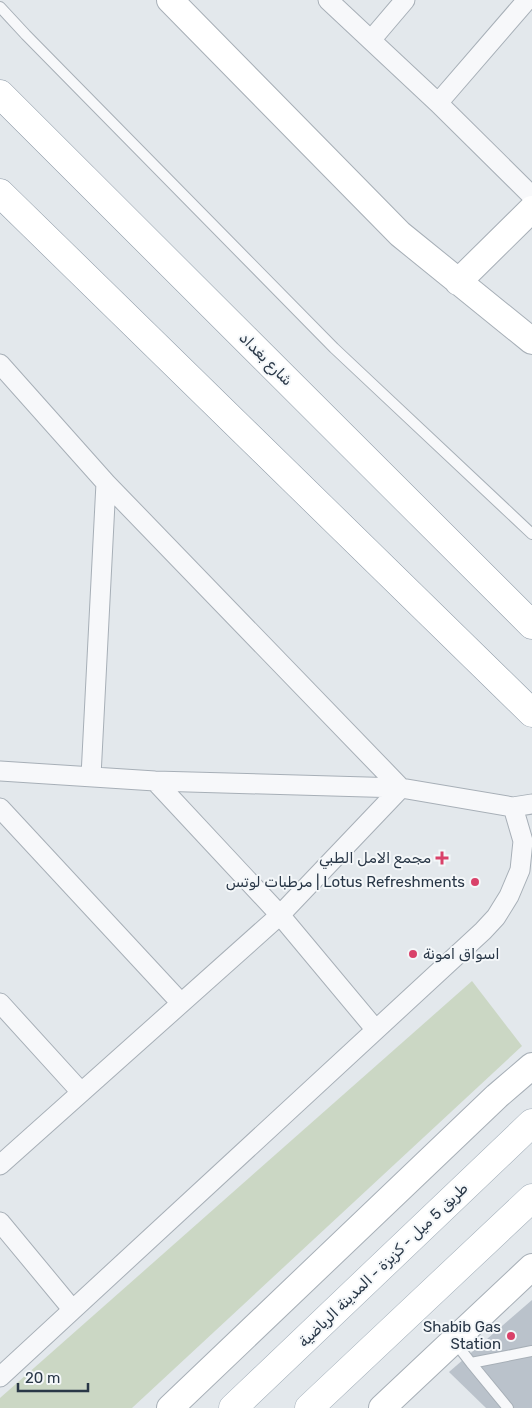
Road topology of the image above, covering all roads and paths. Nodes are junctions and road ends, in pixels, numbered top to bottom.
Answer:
1 (170, 0) edge
2 (328, 0) edge
3 (405, 0) edge
4 (527, 0) edge
5 (0, 7) edge
6 (371, 40) junction
7 (0, 94) edge
8 (438, 103) junction
9 (0, 192) edge
10 (532, 196) edge
11 (532, 209) edge
12 (458, 282) junction
13 (532, 342) edge
14 (0, 364) edge
15 (106, 483) junction
16 (532, 534) edge
17 (532, 625) edge
18 (532, 713) edge
19 (0, 771) edge
20 (91, 776) junction
21 (155, 781) junction
22 (400, 788) junction
23 (532, 804) edge
24 (513, 807) junction
25 (0, 808) edge
26 (280, 915) junction
27 (0, 1003) edge
28 (181, 1003) junction
29 (376, 1030) junction
30 (532, 1066) edge
31 (81, 1092) junction
32 (532, 1123) edge
33 (0, 1165) edge
34 (532, 1198) edge
35 (0, 1222) edge
36 (532, 1267) edge
37 (72, 1309) junction
38 (454, 1340) junction
39 (532, 1351) edge
40 (470, 1363) junction
41 (0, 1377) edge
42 (170, 1408) edge
43 (233, 1408) edge
44 (309, 1408) edge
45 (382, 1408) edge
46 (508, 1408) edge

1 - 12 main road
2 - 6 street
3 - 6 street
4 - 8 street
5 - 16 lane
6 - 8 street
7 - 17 main road, شارع بغداد
8 - 10 street
9 - 18 main road
11 - 12 main road
12 - 13 main road
14 - 15 street
15 - 20 street
15 - 22 street
19 - 20 street
20 - 21 street
21 - 22 street
21 - 26 street
22 - 24 street
22 - 26 street
23 - 24 street
24 - 29 street
25 - 28 street
26 - 28 street
26 - 29 street
27 - 31 street
28 - 31 street
29 - 37 street
30 - 42 main road
31 - 33 street
32 - 43 main road, طريق 5 ميل - كزيزة - المدينة الرياضية
34 - 44 main road
35 - 37 street
36 - 38 main road
37 - 41 street
38 - 40 lane
38 - 45 main road
39 - 40 lane
40 - 46 lane

